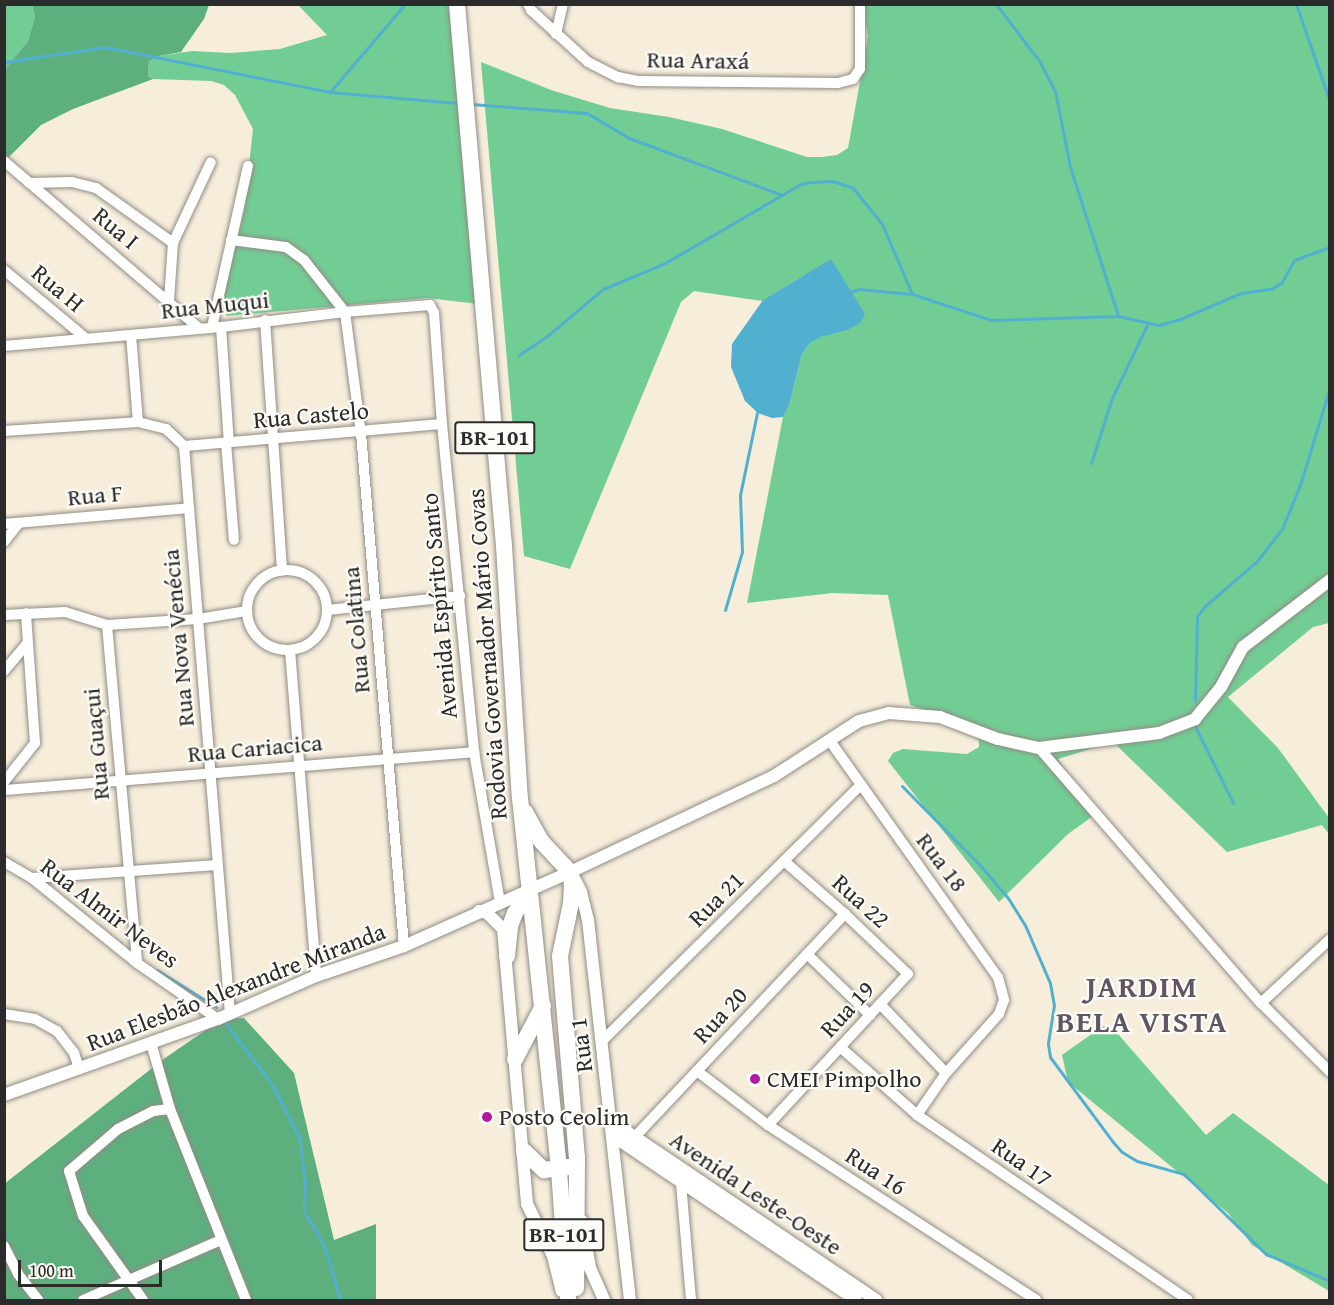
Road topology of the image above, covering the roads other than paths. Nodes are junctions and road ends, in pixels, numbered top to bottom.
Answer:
1 (457, 4) edge
2 (528, 4) edge
3 (563, 4) edge
4 (860, 4) edge
5 (556, 34) junction
6 (4, 161) edge
7 (211, 162) dead end
8 (248, 166) dead end
9 (29, 183) junction
10 (231, 240) junction
11 (172, 243) junction
12 (4, 270) edge
13 (169, 301) junction
14 (430, 304) joint
15 (345, 312) junction
16 (265, 320) junction
17 (216, 327) junction
18 (199, 328) junction
19 (131, 335) junction
20 (84, 337) junction
21 (4, 346) edge
22 (138, 422) junction
23 (442, 424) junction
24 (4, 431) edge
25 (361, 433) junction
26 (274, 440) junction
27 (228, 443) junction
28 (184, 446) junction
29 (189, 507) junction
30 (4, 524) edge
31 (19, 524) junction
32 (234, 540) dead end
33 (4, 542) edge
34 (282, 570) junction
35 (1329, 580) edge
36 (460, 596) junction
37 (375, 604) junction
38 (327, 610) junction
39 (247, 611) junction
40 (26, 613) junction
41 (4, 615) edge
42 (198, 619) junction
43 (107, 625) junction
44 (27, 644) junction
45 (290, 650) junction
46 (4, 671) edge
47 (830, 741) junction
48 (1039, 748) junction
49 (474, 752) junction
50 (387, 758) junction
51 (300, 764) junction
52 (210, 774) junction
53 (120, 780) junction
54 (4, 782) edge
55 (861, 785) junction
56 (4, 790) edge
57 (520, 798) junction
58 (784, 861) junction
59 (4, 862) edge
60 (217, 865) junction
61 (128, 870) junction
62 (570, 872) junction
63 (32, 879) junction
64 (531, 888) junction
65 (500, 903) junction
66 (479, 911) junction
67 (845, 914) junction
68 (588, 927) junction
69 (503, 929) junction
70 (563, 930) junction
71 (1329, 939) edge
72 (404, 946) junction
73 (807, 954) junction
74 (507, 956) junction
75 (137, 963) junction
76 (908, 974) joint
77 (316, 976) junction
78 (1261, 1003) junction
79 (880, 1004) junction
80 (543, 1006) junction
81 (4, 1014) edge
82 (870, 1015) junction
83 (224, 1017) junction
84 (601, 1042) junction
85 (151, 1043) junction
86 (840, 1047) junction
87 (515, 1059) junction
88 (79, 1068) junction
89 (697, 1071) junction
90 (1329, 1072) edge
91 (946, 1074) junction
92 (4, 1095) edge
93 (170, 1109) junction
94 (917, 1115) junction
95 (611, 1121) junction
96 (768, 1125) junction
97 (613, 1136) junction
98 (631, 1141) junction
99 (524, 1151) junction
100 (578, 1157) junction
101 (559, 1170) junction
102 (684, 1177) junction
103 (578, 1189) junction
104 (221, 1240) junction
105 (4, 1246) edge
106 (130, 1279) junction
107 (38, 1300) edge
108 (83, 1300) edge
109 (143, 1300) edge
110 (246, 1300) edge
111 (567, 1300) edge
112 (575, 1300) edge
113 (604, 1300) edge
114 (630, 1300) edge
115 (692, 1300) edge
116 (856, 1300) edge
117 (876, 1300) edge
118 (1036, 1300) edge
119 (1188, 1300) edge

1 - 57 main road, Rodovia Governador Mário Covas / BR-101
2 - 5 street, Rua Araxá
3 - 5 street
4 - 5 street, Rua Araxá
6 - 9 street, Rua I
7 - 11 street
8 - 10 street
9 - 11 street
9 - 13 street, Rua I
10 - 15 street
10 - 17 street
11 - 13 street
12 - 20 street, Rua H
13 - 18 street, Rua I
14 - 15 street, Rua Muqui
14 - 23 street, Avenida Espírito Santo
15 - 16 street, Rua Muqui
15 - 25 street, Rua Colatina
16 - 17 street, Rua Muqui
16 - 26 street
17 - 18 street, Rua Muqui
17 - 27 street
18 - 19 street, Rua Muqui
19 - 20 street, Rua Muqui
19 - 22 street
20 - 21 street, Rua Muqui
22 - 24 street
22 - 28 street
23 - 25 street, Rua Castelo
23 - 36 street, Avenida Espírito Santo
25 - 26 street, Rua Castelo
25 - 37 street, Rua Colatina
26 - 27 street, Rua Castelo
26 - 34 street
27 - 28 street, Rua Castelo
27 - 32 street
28 - 29 street, Rua Nova Venécia
29 - 31 street, Rua F
29 - 42 street, Rua Nova Venécia
30 - 31 street, Rua F
31 - 33 street
34 - 38 street
34 - 39 street
35 - 48 street, Rua Elesbão Alexandre Miranda
36 - 37 street
36 - 49 street, Avenida Espírito Santo
37 - 38 street
37 - 50 street, Rua Colatina
38 - 45 street
39 - 42 street
39 - 45 street
40 - 41 street
40 - 43 street
40 - 44 street
42 - 43 street
42 - 52 street, Rua Nova Venécia
43 - 53 street, Rua Guaçui
44 - 46 street
44 - 54 street
45 - 51 street
47 - 48 street, Rua Elesbão Alexandre Miranda
47 - 55 street, Rua 18
47 - 62 street, Rua Elesbão Alexandre Miranda
48 - 78 street
49 - 50 street, Rua Cariacica
49 - 65 street, Avenida Espírito Santo
50 - 51 street, Rua Cariacica
50 - 72 street, Rua Colatina
51 - 52 street, Rua Cariacica
51 - 77 street
52 - 53 street, Rua Cariacica
52 - 60 street, Rua Nova Venécia
53 - 56 street, Rua Cariacica
53 - 61 street, Rua Guaçui
55 - 58 street, Rua 21
55 - 91 street, Rua 18
57 - 62 main road
57 - 64 main road, Rodovia Governador Mário Covas / BR-101
58 - 67 street, Rua 22
58 - 84 street, Rua 21
59 - 63 street, Rua Almir Neves
60 - 61 street
60 - 83 street, Rua Nova Venécia
61 - 63 street
61 - 75 street, Rua Guaçui
62 - 64 street, Rua Elesbão Alexandre Miranda
62 - 68 street, Rua 1
62 - 70 main road
63 - 75 street, Rua Almir Neves
64 - 65 street, Rua Elesbão Alexandre Miranda
64 - 74 main road
64 - 80 main road, Rodovia Governador Mário Covas / BR-101
65 - 66 street, Rua Elesbão Alexandre Miranda
65 - 69 street
66 - 69 street
66 - 72 street, Rua Elesbão Alexandre Miranda
67 - 73 street, Rua 20
67 - 76 street, Rua 22
68 - 70 street
68 - 84 street, Rua 1
69 - 74 street
70 - 100 main road
71 - 78 street
72 - 77 street, Rua Elesbão Alexandre Miranda
73 - 82 street
73 - 89 street, Rua 20
74 - 87 street
75 - 83 street, Rua Almir Neves
76 - 79 street, Rua 19
77 - 83 street, Rua Elesbão Alexandre Miranda
78 - 90 street
79 - 82 street, Rua 19
79 - 91 street
80 - 87 main road
80 - 101 main road, Rodovia Governador Mário Covas / BR-101
81 - 88 street
82 - 86 street, Rua 19
83 - 85 street, Rua Elesbão Alexandre Miranda
84 - 95 street, Rua 1
85 - 88 street, Rua Elesbão Alexandre Miranda
85 - 93 street
86 - 94 street, Rua 17
86 - 96 street, Rua 19
87 - 99 street
88 - 92 street, Rua Elesbão Alexandre Miranda
89 - 96 street, Rua 16
89 - 98 street, Rua 20
91 - 94 street
93 - 104 street
93 - 106 street
94 - 119 street, Rua 17
95 - 97 street, Rua 1
95 - 98 street, Avenida Leste-Oeste
96 - 118 street, Rua 16
97 - 98 street, Avenida Leste-Oeste
97 - 114 street, Rua 1
98 - 102 street, Avenida Leste-Oeste
99 - 101 main road
99 - 111 street
100 - 101 main road
100 - 103 main road
101 - 111 main road, Rodovia Governador Mário Covas / BR-101
102 - 115 street
102 - 116 street, Avenida Leste-Oeste
102 - 117 street, Avenida Leste-Oeste
103 - 112 main road
103 - 113 street
104 - 106 street
104 - 110 street
105 - 107 street
106 - 108 street
106 - 109 street

